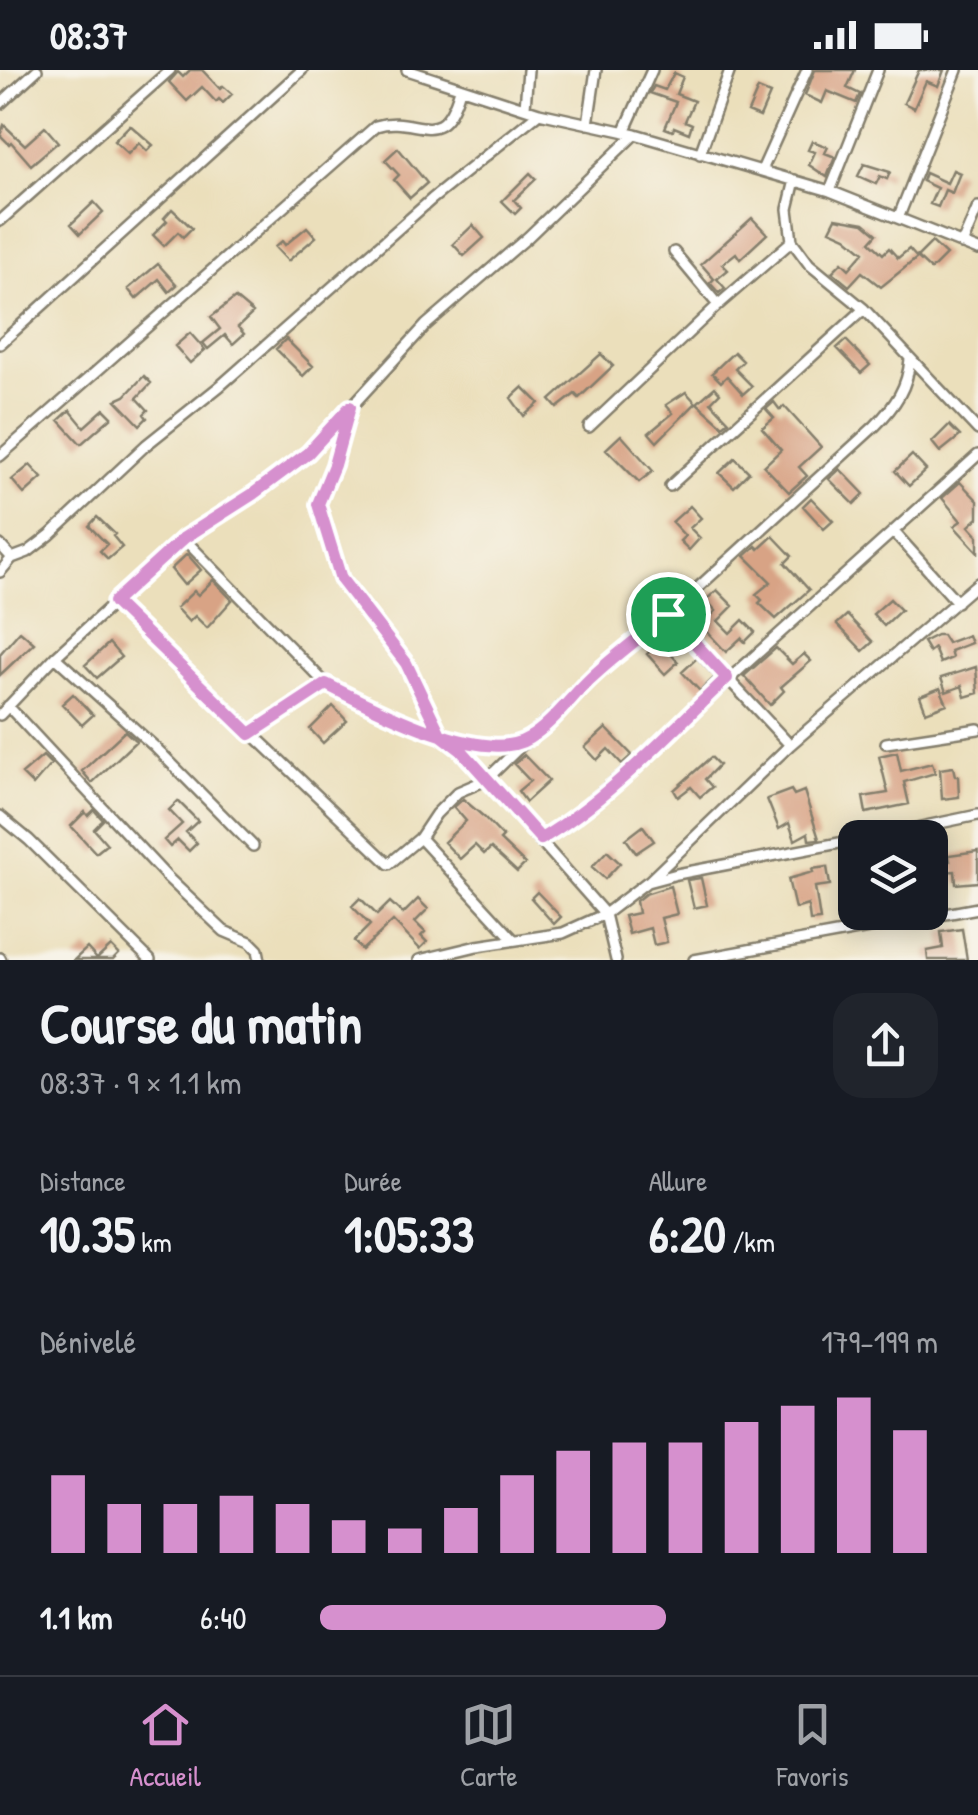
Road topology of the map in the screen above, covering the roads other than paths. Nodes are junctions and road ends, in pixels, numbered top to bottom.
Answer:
1 (37, 70) edge
2 (170, 70) edge
3 (302, 70) edge
4 (408, 70) edge
5 (528, 70) edge
6 (596, 70) edge
7 (652, 70) edge
8 (730, 70) edge
9 (807, 70) edge
10 (878, 70) edge
11 (956, 70) edge
12 (438, 75) edge
13 (460, 90) junction
14 (0, 104) edge
15 (525, 107) junction
16 (539, 112) junction
17 (588, 124) junction
18 (630, 133) junction
19 (700, 154) junction
20 (762, 170) junction
21 (795, 180) junction
22 (830, 191) junction
23 (978, 207) edge
24 (899, 216) junction
25 (0, 221) edge
26 (792, 241) junction
27 (962, 244) junction
28 (978, 250) edge
29 (674, 252) dead end
30 (718, 305) junction
31 (864, 309) junction
32 (0, 344) edge
33 (910, 359) junction
34 (926, 374) junction
35 (908, 381) junction
36 (350, 407) junction
37 (589, 426) dead end
38 (978, 430) edge
39 (978, 455) edge
40 (0, 456) edge
41 (670, 486) dead end
42 (895, 533) junction
43 (184, 538) junction
44 (0, 545) edge
45 (12, 558) junction
46 (0, 572) edge
47 (978, 583) edge
48 (114, 602) junction
49 (956, 602) junction
50 (668, 614) junction
51 (56, 656) junction
52 (727, 678) junction
53 (326, 684) junction
54 (8, 706) junction
55 (0, 715) edge
56 (978, 729) edge
57 (250, 734) junction
58 (440, 734) junction
59 (528, 739) junction
60 (886, 743) dead end
61 (790, 745) junction
62 (486, 780) junction
63 (978, 815) edge
64 (0, 816) edge
65 (948, 821) edge
66 (420, 838) junction
67 (541, 839) junction
68 (838, 843) edge
69 (252, 846) dead end
70 (648, 882) junction
71 (978, 908) edge
72 (605, 914) junction
73 (514, 940) junction
74 (437, 958) edge
75 (150, 960) edge
76 (260, 960) edge
77 (419, 960) edge
78 (616, 960) edge
79 (694, 960) edge

1 - 14 street
2 - 25 street
3 - 32 street
4 - 12 street
5 - 15 street
6 - 17 street
7 - 18 street
8 - 19 street
9 - 20 street
10 - 22 street
11 - 24 street
12 - 13 street
13 - 15 street
13 - 40 street
15 - 16 street
16 - 17 street
16 - 45 street
17 - 18 street
18 - 19 street
18 - 36 street
19 - 20 street
20 - 21 street
21 - 22 street
21 - 26 street
22 - 24 street
23 - 27 street
24 - 27 street
26 - 30 street
26 - 31 street
27 - 28 street
29 - 30 street
30 - 37 street
31 - 33 street
31 - 41 street
33 - 34 street
33 - 35 street
34 - 35 street
34 - 38 street
35 - 50 street
36 - 43 street
36 - 58 lane
39 - 42 street
42 - 49 street
42 - 52 street
43 - 48 street
43 - 53 street
44 - 45 street
45 - 46 street
47 - 49 street
48 - 51 street
48 - 57 street
49 - 61 street
50 - 52 street
50 - 59 street
51 - 54 street
51 - 69 street
52 - 61 street
52 - 67 street
53 - 57 street
53 - 58 street
54 - 55 street
54 - 76 street
56 - 60 street
57 - 66 street
58 - 59 lane
58 - 62 street
59 - 62 street
61 - 70 street
62 - 66 street
62 - 67 street
63 - 65 street
64 - 75 street
66 - 73 street
67 - 72 street
68 - 70 street
70 - 72 street
71 - 79 street
72 - 73 street
72 - 78 street
73 - 74 street
74 - 77 street

